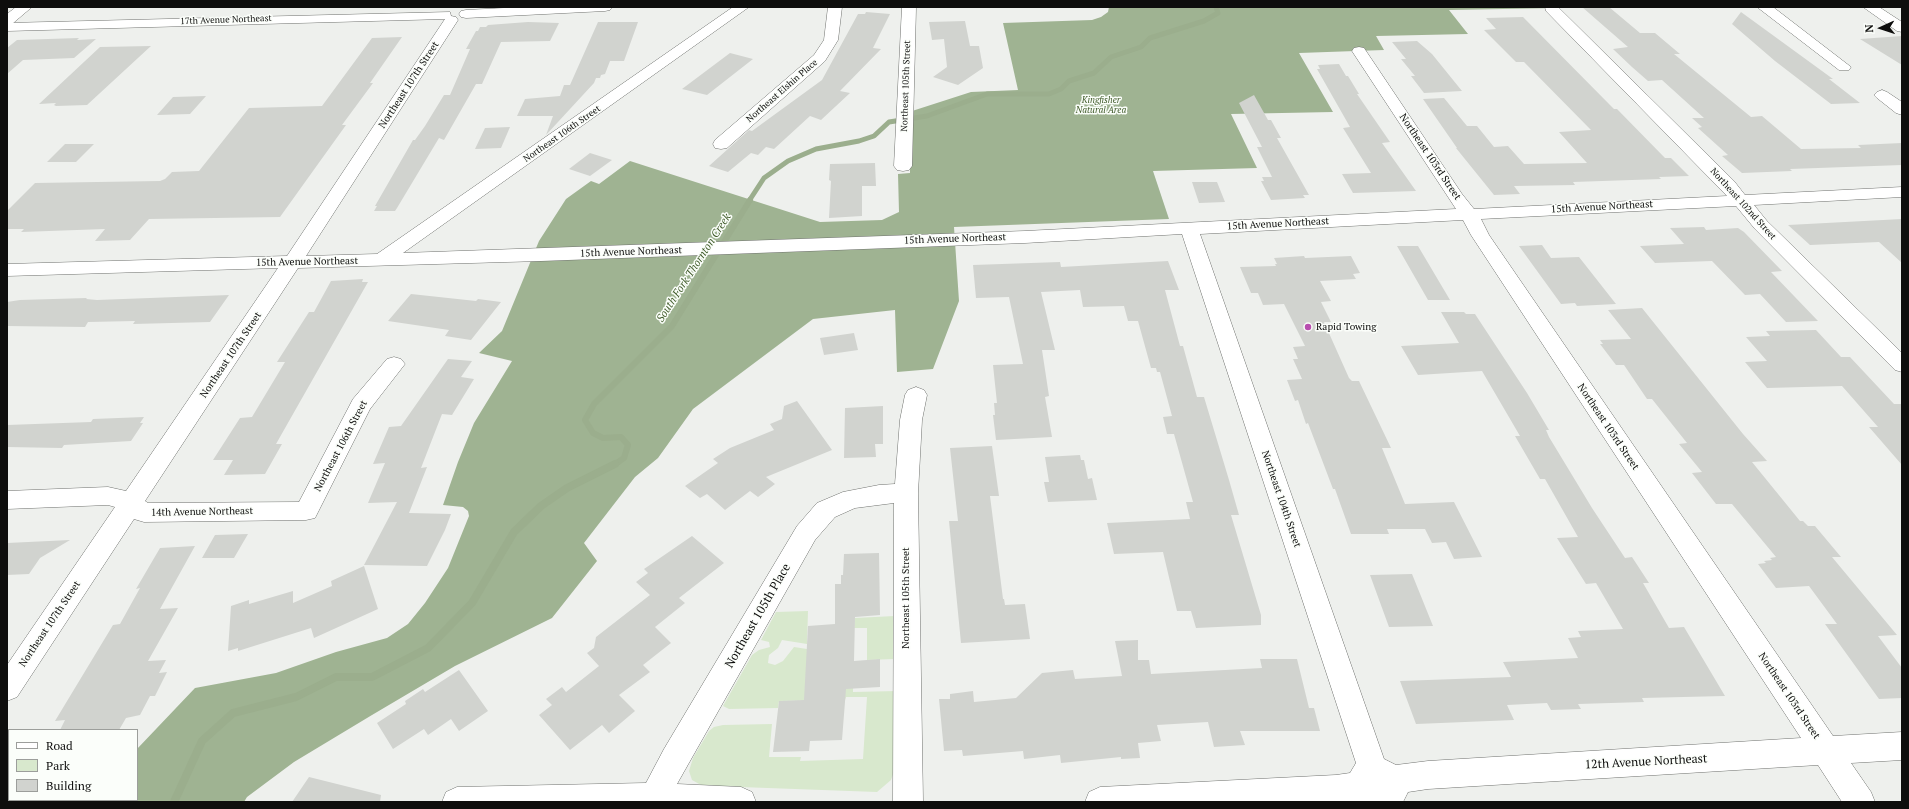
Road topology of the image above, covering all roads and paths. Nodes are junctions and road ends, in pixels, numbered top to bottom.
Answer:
1 (25, 7) edge
2 (605, 7) edge
3 (742, 7) edge
4 (835, 7) edge
5 (909, 7) edge
6 (1764, 7) edge
7 (1870, 7) edge
8 (1551, 8) dead end
9 (456, 13) edge
10 (7, 21) edge
11 (7, 27) edge
12 (1902, 28) edge
13 (1359, 52) dead end
14 (1844, 67) dead end
15 (1882, 95) dead end
16 (1902, 110) edge
17 (721, 144) dead end
18 (904, 166) dead end
19 (1902, 192) edge
20 (1740, 200) junction
21 (1469, 214) junction
22 (1189, 228) junction
23 (381, 260) junction
24 (293, 262) junction
25 (7, 270) edge
26 (394, 364) dead end
27 (1902, 365) edge
28 (916, 395) dead end
29 (906, 492) junction
30 (7, 500) edge
31 (130, 505) junction
32 (306, 511) joint
33 (7, 688) edge
34 (1902, 746) edge
35 (1825, 751) junction
36 (1379, 787) edge
37 (654, 797) junction
38 (457, 802) edge
39 (741, 802) edge
40 (908, 802) edge
41 (1100, 802) edge
42 (1860, 802) edge

1 - 10 street
2 - 9 street, 17th Avenue Northeast
3 - 23 street, Northeast 106th Street
4 - 17 street, Northeast Elshin Place
5 - 18 street, Northeast 105th Street
6 - 14 street
7 - 12 street
8 - 20 street, Northeast 102nd Street
9 - 11 street, 17th Avenue Northeast
9 - 24 street, Northeast 107th Street
13 - 21 street, Northeast 103rd Street
15 - 16 street
19 - 20 street, 15th Avenue Northeast
20 - 21 street, 15th Avenue Northeast
20 - 27 street, Northeast 102nd Street
21 - 22 street, 15th Avenue Northeast
21 - 35 street, Northeast 103rd Street
22 - 23 street, 15th Avenue Northeast
22 - 36 street, Northeast 104th Street
23 - 24 street, 15th Avenue Northeast
24 - 25 street, 15th Avenue Northeast
24 - 31 street, Northeast 107th Street
26 - 32 street, Northeast 106th Street
28 - 29 street, Northeast 105th Street
29 - 37 street, Northeast 105th Place
29 - 40 street, Northeast 105th Street
30 - 31 street, 14th Avenue Northeast
31 - 32 street, 14th Avenue Northeast
31 - 33 street, Northeast 107th Street
34 - 35 street, 12th Avenue Northeast
35 - 36 street, 12th Avenue Northeast
35 - 42 street, Northeast 103rd Street
36 - 41 street, 12th Avenue Northeast
37 - 38 street
37 - 39 street

